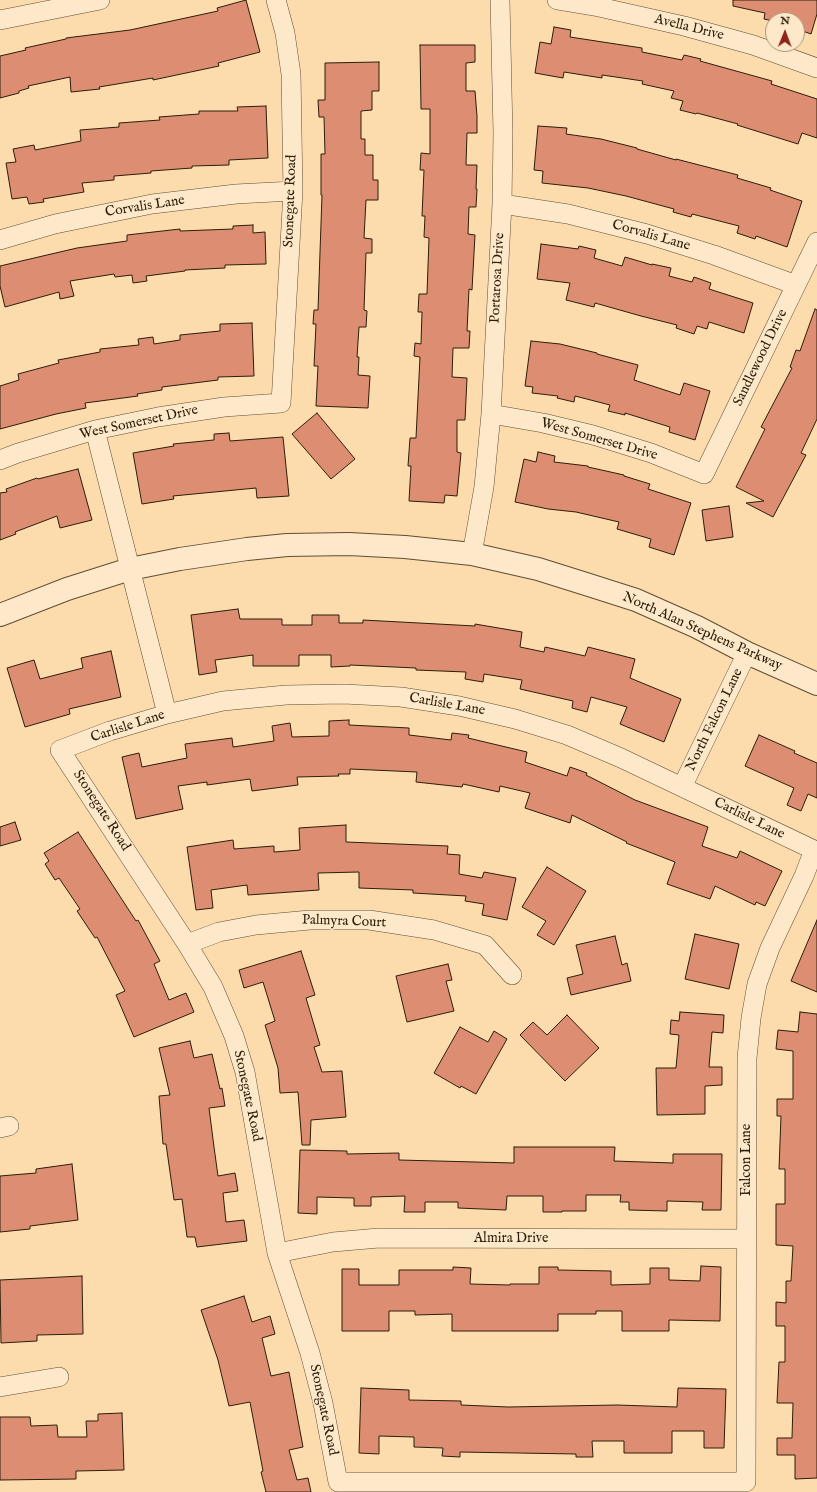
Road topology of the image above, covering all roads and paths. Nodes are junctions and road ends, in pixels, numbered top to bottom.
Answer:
1 (100, 0) edge
2 (276, 0) edge
3 (500, 0) edge
4 (558, 0) edge
5 (81, 1) edge
6 (0, 20) edge
7 (817, 68) edge
8 (293, 191) junction
9 (502, 204) junction
10 (0, 240) edge
11 (817, 242) edge
12 (796, 285) junction
13 (281, 403) joint
14 (491, 414) junction
15 (94, 430) junction
16 (0, 460) edge
17 (704, 474) joint
18 (472, 554) junction
19 (130, 570) junction
20 (0, 615) edge
21 (747, 653) junction
22 (817, 684) edge
23 (167, 714) junction
24 (60, 750) joint
25 (682, 787) junction
26 (814, 850) joint
27 (187, 944) junction
28 (512, 975) dead end
29 (747, 1239) junction
30 (277, 1253) junction
31 (59, 1377) dead end
32 (0, 1387) edge
33 (338, 1482) joint

1 - 5 street
2 - 8 street, Stonegate Road
3 - 9 street, Portarosa Drive
4 - 7 street, Avella Drive
5 - 6 street
8 - 10 street, Corvalis Lane
8 - 13 street, Stonegate Road
9 - 12 street, Corvalis Lane
9 - 14 street, Portarosa Drive
11 - 12 street, Sandlewood Drive
12 - 17 street, Sandlewood Drive
13 - 15 street, West Somerset Drive
14 - 17 street, West Somerset Drive
14 - 18 street, Portarosa Drive
15 - 16 street, West Somerset Drive
15 - 19 street
18 - 19 street, North Alan Stephens Parkway
18 - 21 street, North Alan Stephens Parkway
19 - 20 street, North Alan Stephens Parkway
19 - 23 street
21 - 22 street, North Alan Stephens Parkway
21 - 25 street, North Falcon Lane
23 - 24 street, Carlisle Lane
23 - 25 street, Carlisle Lane
24 - 27 street, Stonegate Road
25 - 26 street, Carlisle Lane
26 - 29 street, Falcon Lane
27 - 28 street, Palmyra Court
27 - 30 street, Stonegate Road
29 - 30 street, Almira Drive
29 - 33 street, Falcon Lane
30 - 33 street, Stonegate Road
31 - 32 street

